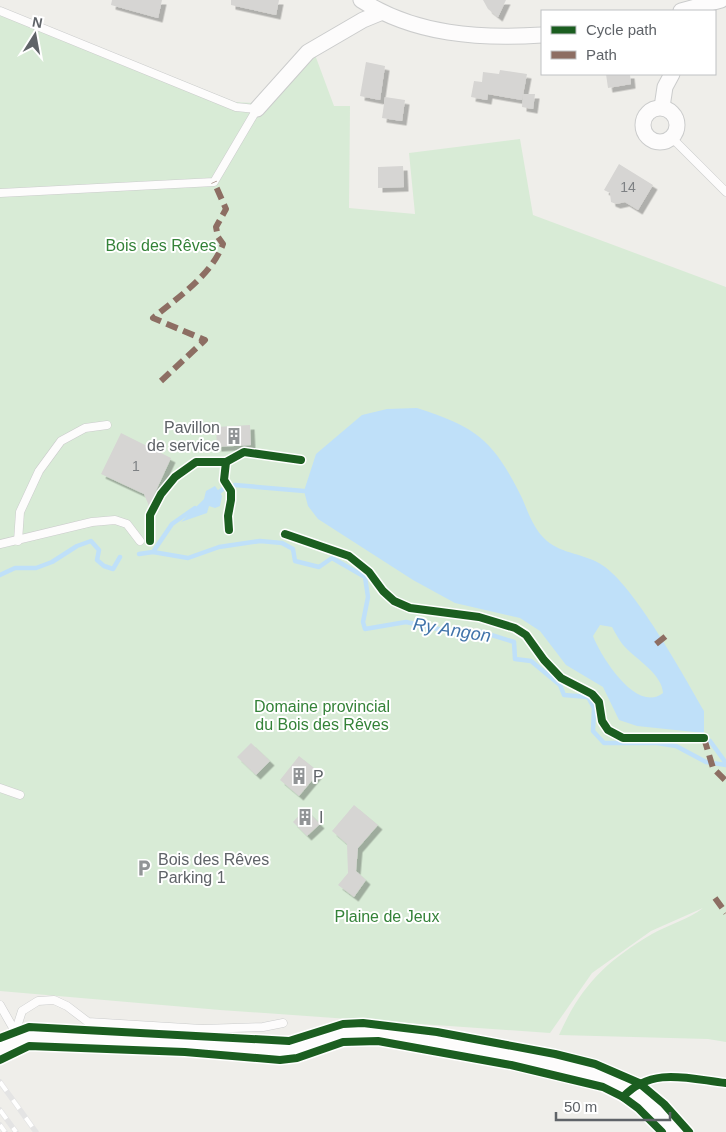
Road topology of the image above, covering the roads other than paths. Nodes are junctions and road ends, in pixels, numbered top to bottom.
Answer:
1 (361, 0) edge
2 (721, 0) edge
3 (703, 5) edge
4 (685, 10) edge
5 (0, 11) edge
6 (380, 13) junction
7 (541, 35) edge
8 (671, 75) edge
9 (662, 107) junction
10 (257, 108) junction
11 (672, 138) junction
12 (726, 192) edge
13 (0, 193) edge
14 (107, 425) dead end
15 (18, 541) junction
16 (140, 541) dead end
17 (0, 544) edge
18 (0, 788) edge
19 (20, 795) dead end
20 (0, 1004) edge
21 (283, 1023) dead end
22 (11, 1040) edge
23 (674, 1132) edge

1 - 6 street
2 - 3 street
3 - 4 street
5 - 10 lane
6 - 7 street
6 - 10 street
8 - 9 street
9 - 11 street
9 - 11 street
10 - 13 lane
11 - 12 lane
14 - 15 lane
15 - 16 lane
15 - 17 lane
18 - 19 lane
20 - 22 lane
21 - 22 lane
22 - 23 street

